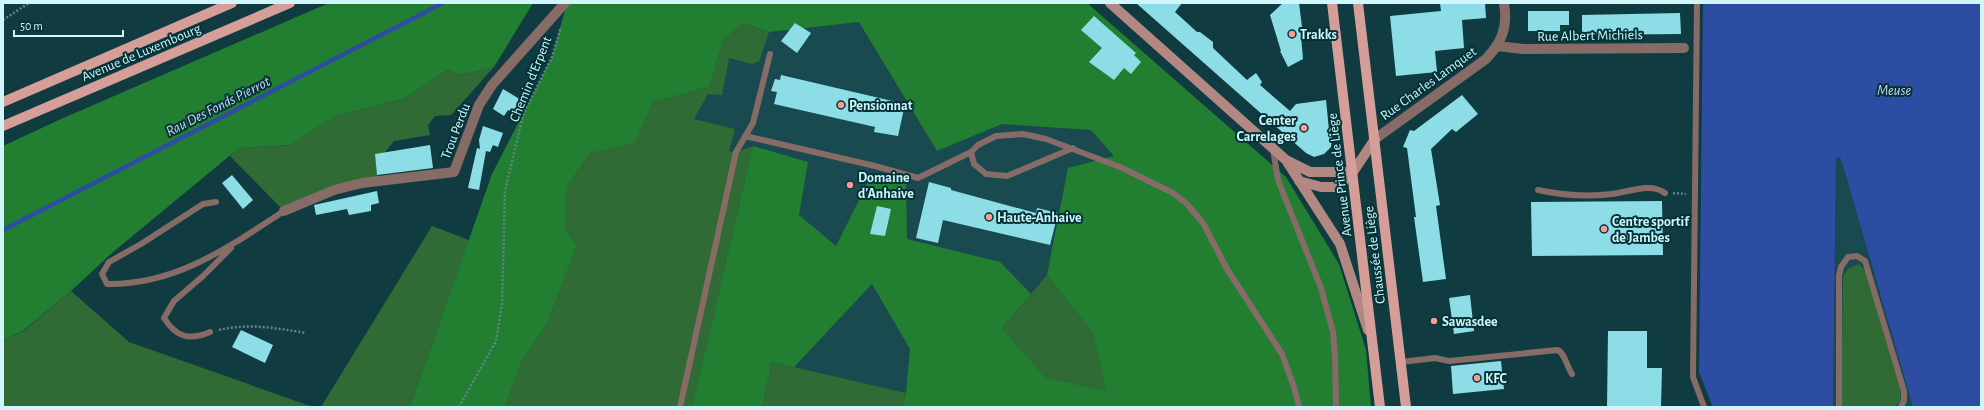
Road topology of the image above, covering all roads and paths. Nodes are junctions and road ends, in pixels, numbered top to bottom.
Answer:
1 (30, 3) edge
2 (232, 3) edge
3 (290, 3) edge
4 (565, 3) edge
5 (1110, 3) edge
6 (1332, 3) edge
7 (1358, 3) edge
8 (1504, 3) edge
9 (1696, 3) edge
10 (3, 20) edge
11 (562, 23) dead end
12 (1497, 46) junction
13 (1684, 48) dead end
14 (770, 54) dead end
15 (3, 102) edge
16 (3, 126) edge
17 (745, 136) junction
18 (1375, 139) junction
19 (1073, 148) junction
20 (1273, 148) junction
21 (971, 152) junction
22 (1286, 160) junction
23 (1353, 172) junction
24 (1299, 180) junction
25 (1538, 190) dead end
26 (1665, 193) joint
27 (1695, 194) junction
28 (216, 202) dead end
29 (284, 211) joint
30 (236, 242) junction
31 (210, 332) joint
32 (306, 333) dead end
33 (1373, 343) junction
34 (1401, 362) junction
35 (1572, 374) dead end
36 (459, 407) edge
37 (680, 407) edge
38 (1298, 407) edge
39 (1336, 407) edge
40 (1380, 407) edge
41 (1406, 407) edge
42 (1704, 407) edge
43 (1839, 407) edge
44 (1901, 407) edge

1 - 10 path
2 - 15 main road, Avenue de Luxembourg
3 - 16 main road, Avenue de Luxembourg
4 - 29 street, Trou Perdu
5 - 20 street, Chaussée de Liège
6 - 23 main road, Avenue Prince de Liège
7 - 18 main road
8 - 12 street, Rue Charles Lamquet
9 - 27 lane
11 - 36 path, Chemin d'Erpent
12 - 13 street, Rue Albert Michiels
12 - 18 street, Rue Charles Lamquet
14 - 17 lane
17 - 21 lane
17 - 37 lane
18 - 23 street
18 - 34 main road, Chaussée de Liège
19 - 21 lane
19 - 21 lane
19 - 38 lane
20 - 22 street, Chaussée de Liège
20 - 39 lane
22 - 23 street, Chaussée de Liège
22 - 24 street, Chaussée de Liège
23 - 24 street
23 - 33 main road, Avenue Prince de Liège
24 - 33 street, Chaussée de Liège
25 - 26 lane
26 - 27 path
27 - 42 lane
28 - 30 lane
29 - 30 lane
30 - 31 lane
31 - 32 path
33 - 40 main road, Chaussée de Liège
34 - 35 lane
34 - 41 main road, Chaussée de Liège
43 - 44 lane

